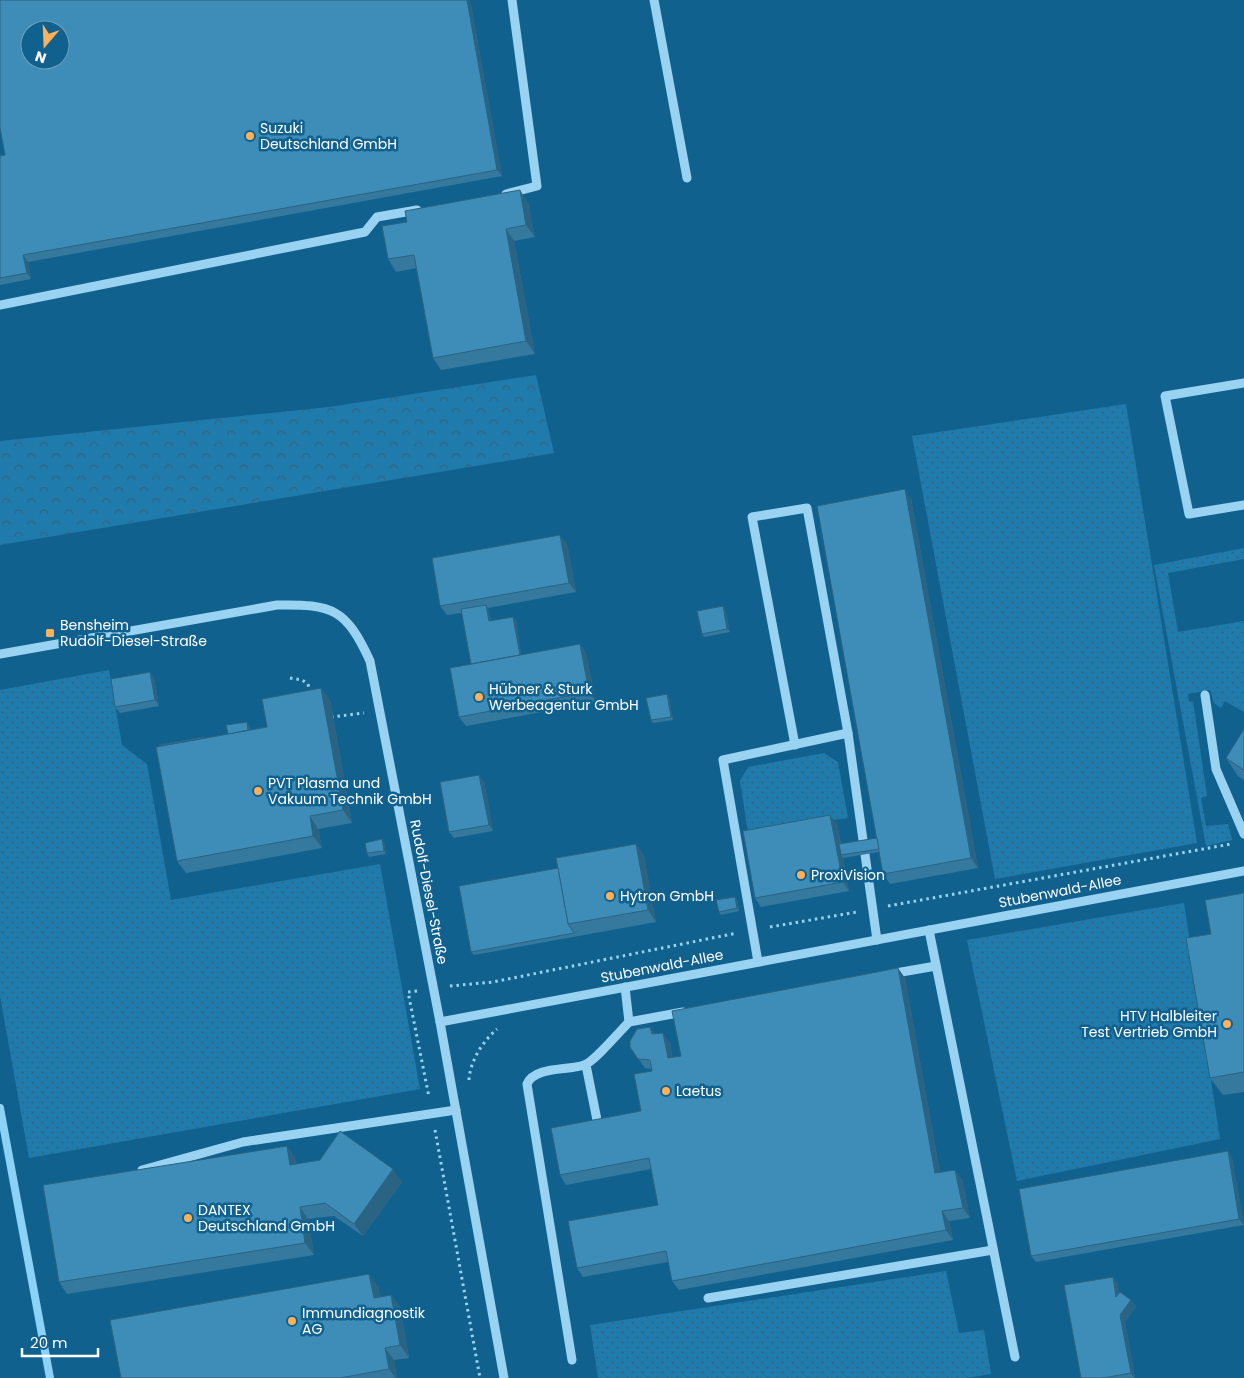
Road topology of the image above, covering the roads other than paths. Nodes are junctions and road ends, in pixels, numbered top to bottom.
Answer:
1 (512, 0) edge
2 (654, 0) edge
3 (687, 178) dead end
4 (494, 196) edge
5 (426, 208) edge
6 (0, 305) edge
7 (1244, 383) edge
8 (1244, 504) edge
9 (0, 654) edge
10 (1205, 695) dead end
11 (848, 733) junction
12 (795, 745) junction
13 (1244, 834) edge
14 (1244, 870) edge
15 (929, 930) junction
16 (877, 940) junction
17 (758, 962) junction
18 (936, 966) junction
19 (879, 976) edge
20 (625, 987) junction
21 (696, 1009) edge
22 (440, 1022) junction
23 (629, 1022) junction
24 (586, 1065) junction
25 (456, 1110) junction
26 (598, 1125) edge
27 (129, 1174) edge
28 (994, 1250) junction
29 (708, 1298) dead end
30 (1015, 1357) dead end
31 (572, 1360) dead end
32 (504, 1378) edge

1 - 4 street
2 - 3 street
5 - 6 street
7 - 8 street
9 - 22 street, Rudolf-Diesel-Straße
10 - 13 street
11 - 12 street
11 - 12 street
11 - 16 street
12 - 17 street
14 - 15 street, Stubenwald-Allee
15 - 16 street, Stubenwald-Allee
15 - 18 street
16 - 17 street, Stubenwald-Allee
17 - 20 street, Stubenwald-Allee
18 - 19 street
18 - 28 street
20 - 22 street, Stubenwald-Allee
20 - 23 street
21 - 23 street
22 - 25 street
23 - 24 street
24 - 26 street
24 - 31 street
25 - 27 street
25 - 32 street
28 - 29 street
28 - 30 street

